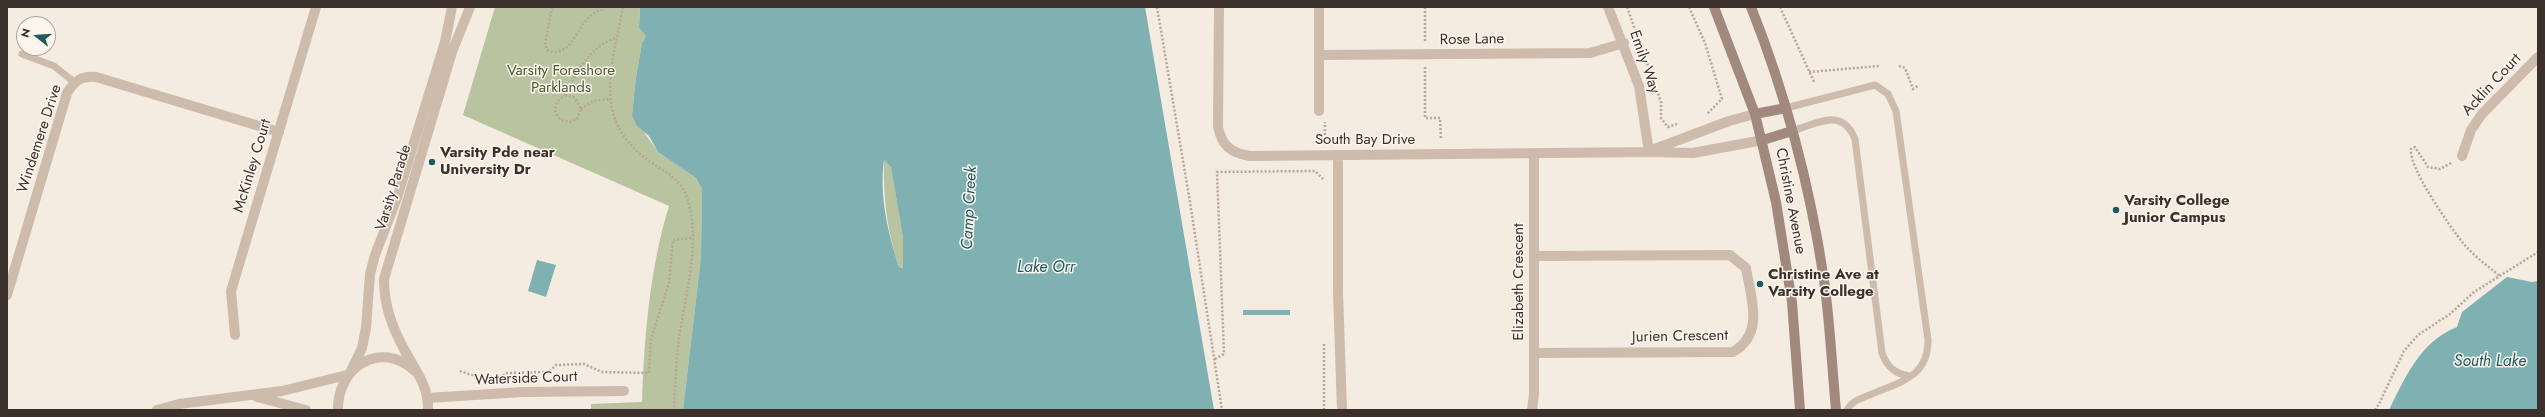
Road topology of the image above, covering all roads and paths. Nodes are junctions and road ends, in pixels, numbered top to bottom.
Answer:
1 (316, 7) edge
2 (452, 7) edge
3 (470, 7) edge
4 (552, 7) edge
5 (623, 7) edge
6 (1157, 7) edge
7 (1218, 7) edge
8 (1319, 7) edge
9 (1425, 7) edge
10 (1608, 7) edge
11 (1627, 7) edge
12 (1689, 7) edge
13 (1714, 7) edge
14 (1751, 7) edge
15 (1780, 7) edge
16 (606, 10) dead end
17 (615, 38) junction
18 (1624, 43) junction
19 (1425, 46) dead end
20 (1319, 55) junction
21 (27, 56) edge
22 (2538, 57) edge
23 (1425, 63) dead end
24 (1880, 66) dead end
25 (1900, 66) dead end
26 (1809, 72) junction
27 (74, 82) junction
28 (1814, 82) dead end
29 (1919, 85) dead end
30 (566, 95) junction
31 (610, 99) junction
32 (1786, 108) junction
33 (581, 109) junction
34 (1319, 111) dead end
35 (1755, 114) junction
36 (1702, 115) dead end
37 (1680, 123) dead end
38 (1792, 131) junction
39 (279, 132) junction
40 (1441, 139) dead end
41 (1763, 140) junction
42 (1648, 152) junction
43 (1534, 154) junction
44 (1338, 155) junction
45 (2462, 156) joint
46 (1324, 182) dead end
47 (692, 238) junction
48 (2538, 252) edge
49 (1534, 256) junction
50 (2500, 276) junction
51 (7, 295) edge
52 (235, 335) dead end
53 (1324, 343) dead end
54 (1534, 353) junction
55 (1214, 359) junction
56 (460, 371) dead end
57 (349, 373) junction
58 (419, 375) junction
59 (1910, 376) junction
60 (624, 391) dead end
61 (249, 396) junction
62 (428, 398) junction
63 (157, 410) edge
64 (306, 410) edge
65 (338, 410) edge
66 (428, 410) edge
67 (674, 410) edge
68 (1222, 410) edge
69 (1324, 410) edge
70 (1342, 410) edge
71 (1532, 410) edge
72 (1800, 410) edge
73 (1836, 410) edge
74 (1847, 410) edge
75 (2375, 410) edge

1 - 39 street, McKinley Court
2 - 57 street, Varsity Parade
3 - 58 street, Varsity Parade
4 - 16 path
5 - 17 path
6 - 55 path
7 - 44 street, South Bay Drive
8 - 20 street
9 - 19 path
10 - 18 street, Emily Way
11 - 37 path
12 - 36 path
13 - 35 main road, Christine Avenue
14 - 32 main road, Christine Avenue
15 - 26 path
17 - 30 path
17 - 31 path
18 - 20 street, Rose Lane
18 - 42 street, Emily Way
20 - 34 street
21 - 27 lane
22 - 45 street, Acklin Court
23 - 40 path
24 - 26 path
25 - 29 path
26 - 28 path
27 - 39 street, Windemere Drive
27 - 51 street, Windemere Drive
30 - 33 path
30 - 33 path
31 - 33 path
31 - 47 path
32 - 35 main road
32 - 38 main road, Christine Avenue
32 - 59 lane
35 - 41 main road, Christine Avenue
35 - 42 street, South Bay Drive
38 - 41 main road
38 - 59 lane
38 - 73 main road, Christine Avenue
39 - 52 street, McKinley Court
41 - 42 street, South Bay Drive
41 - 72 main road, Christine Avenue
42 - 43 street, South Bay Drive
43 - 44 street, South Bay Drive
43 - 49 street, Elizabeth Crescent
44 - 70 street
45 - 50 path
46 - 55 path
47 - 56 path
47 - 67 path
48 - 50 path
49 - 54 street, Elizabeth Crescent
49 - 54 street, Jurien Crescent
50 - 75 path
53 - 69 path
54 - 71 street, Elizabeth Crescent
55 - 68 path
57 - 58 street
57 - 61 street
57 - 65 street, Varsity Parade
58 - 62 street, Varsity Parade
59 - 74 lane
60 - 62 street, Waterside Court
61 - 63 street
61 - 64 street
62 - 66 street, Varsity Parade

